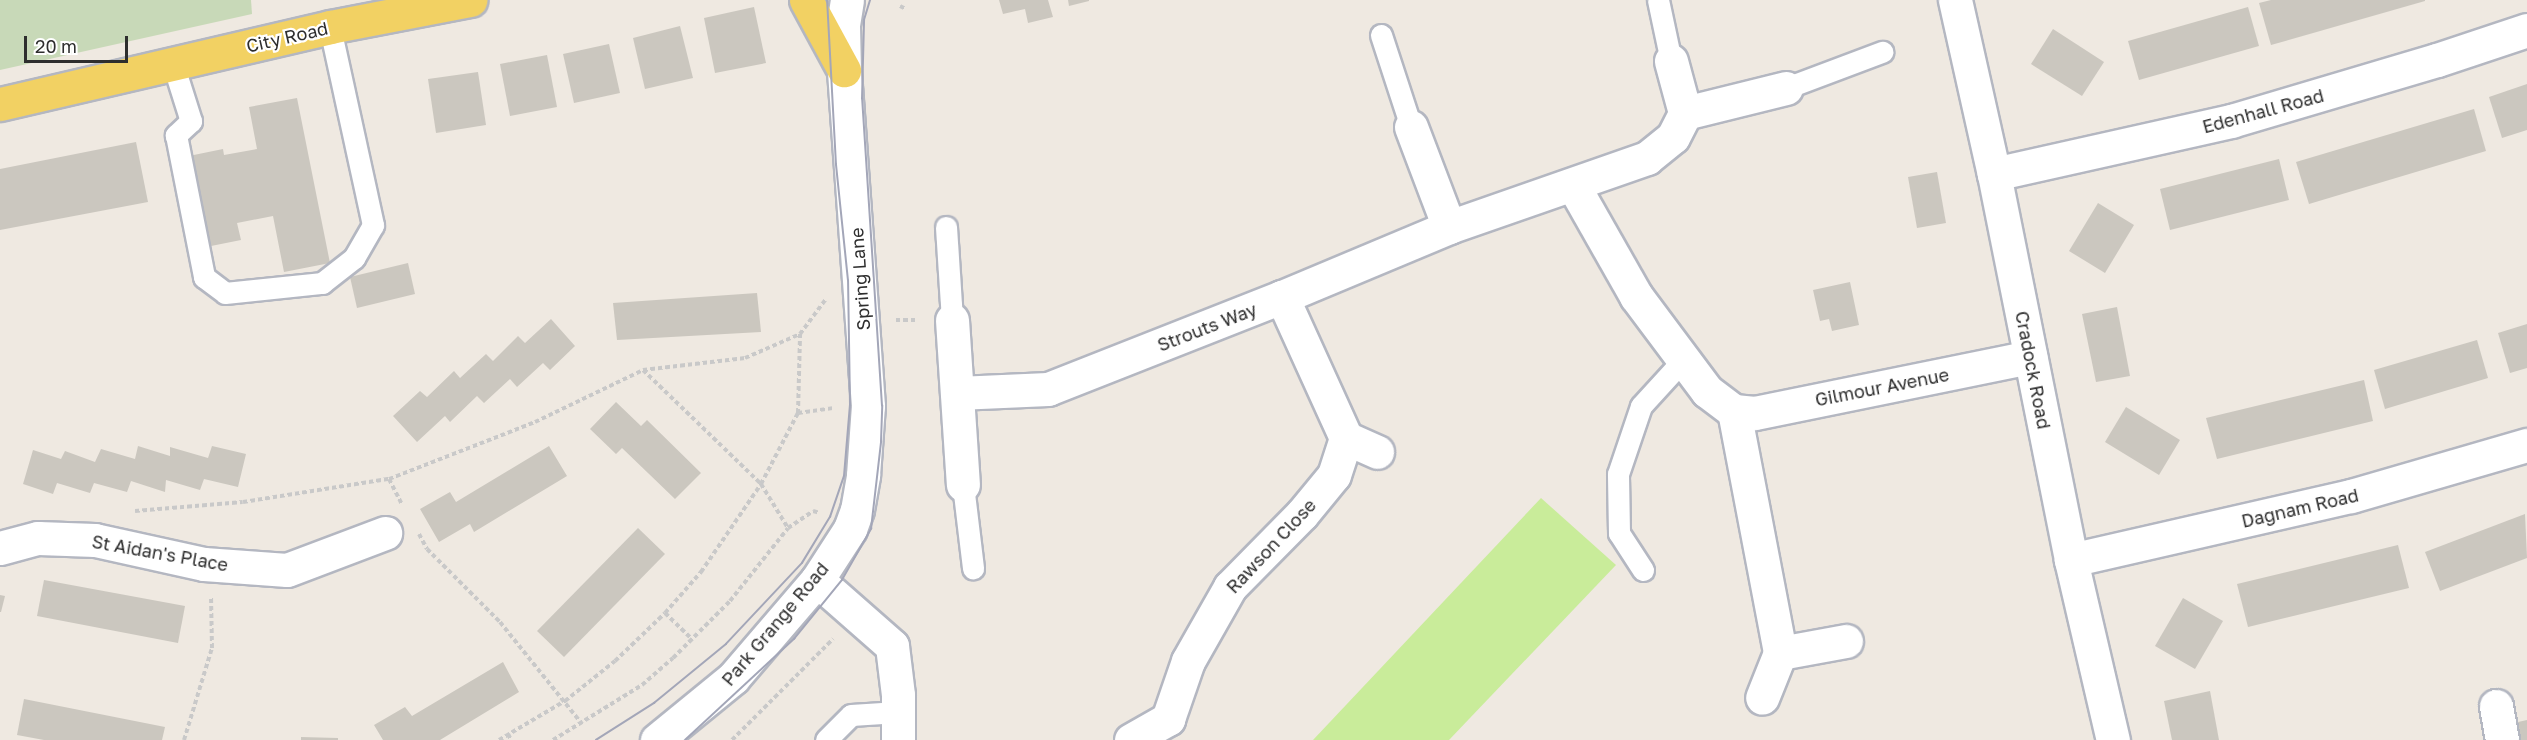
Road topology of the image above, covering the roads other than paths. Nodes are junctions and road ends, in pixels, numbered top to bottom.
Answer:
1 (470, 0) edge
2 (806, 0) edge
3 (847, 0) edge
4 (1658, 0) edge
5 (1955, 0) edge
6 (330, 27) junction
7 (2527, 30) edge
8 (1381, 35) dead end
9 (1882, 52) dead end
10 (1671, 61) joint
11 (173, 64) junction
12 (844, 70) junction
13 (1786, 88) joint
14 (0, 104) edge
15 (1685, 113) junction
16 (1411, 127) joint
17 (1994, 174) junction
18 (1573, 185) junction
19 (946, 227) dead end
20 (1449, 227) junction
21 (1282, 297) junction
22 (952, 320) joint
23 (2030, 357) junction
24 (1683, 360) junction
25 (957, 393) junction
26 (1734, 411) junction
27 (1346, 438) junction
28 (2527, 445) edge
29 (1377, 452) dead end
30 (963, 485) joint
31 (402, 523) road end
32 (0, 548) edge
33 (835, 552) joint
34 (2071, 560) junction
35 (973, 568) dead end
36 (1643, 570) dead end
37 (817, 580) junction
38 (1846, 641) dead end
39 (1780, 653) junction
40 (1762, 698) dead end
41 (2496, 706) dead end
42 (898, 726) edge
43 (1170, 730) edge
44 (657, 740) edge
45 (826, 740) edge
46 (1131, 740) edge
47 (2113, 740) edge
48 (2502, 740) edge

1 - 6 main road, City Road
2 - 12 main road
3 - 12 street, Spring Lane
4 - 10 lane
5 - 17 street, Cradock Road
6 - 11 main road, City Road
6 - 11 lane
7 - 17 street, Edenhall Road
8 - 16 lane
9 - 13 lane
10 - 15 street
11 - 14 main road, City Road
12 - 33 street, Spring Lane
13 - 15 street
15 - 18 street, Strouts Way
16 - 20 street
17 - 23 street, Cradock Road
18 - 20 street, Strouts Way
18 - 24 street
19 - 22 lane
20 - 21 street, Strouts Way
21 - 25 street, Strouts Way
21 - 27 street
22 - 25 street
23 - 26 street, Gilmour Avenue
23 - 34 street, Cradock Road
24 - 26 street
24 - 36 lane
25 - 30 street
26 - 39 street
27 - 29 street
27 - 43 street, Rawson Close
28 - 34 street, Dagnam Road
30 - 35 lane
31 - 32 street, St Aidan's Place
33 - 37 street, Park Grange Road
34 - 47 street, Cradock Road
37 - 42 street
37 - 44 street, Park Grange Road
38 - 39 street
39 - 40 street
41 - 48 street
42 - 45 lane
43 - 46 street, Rawson Close

